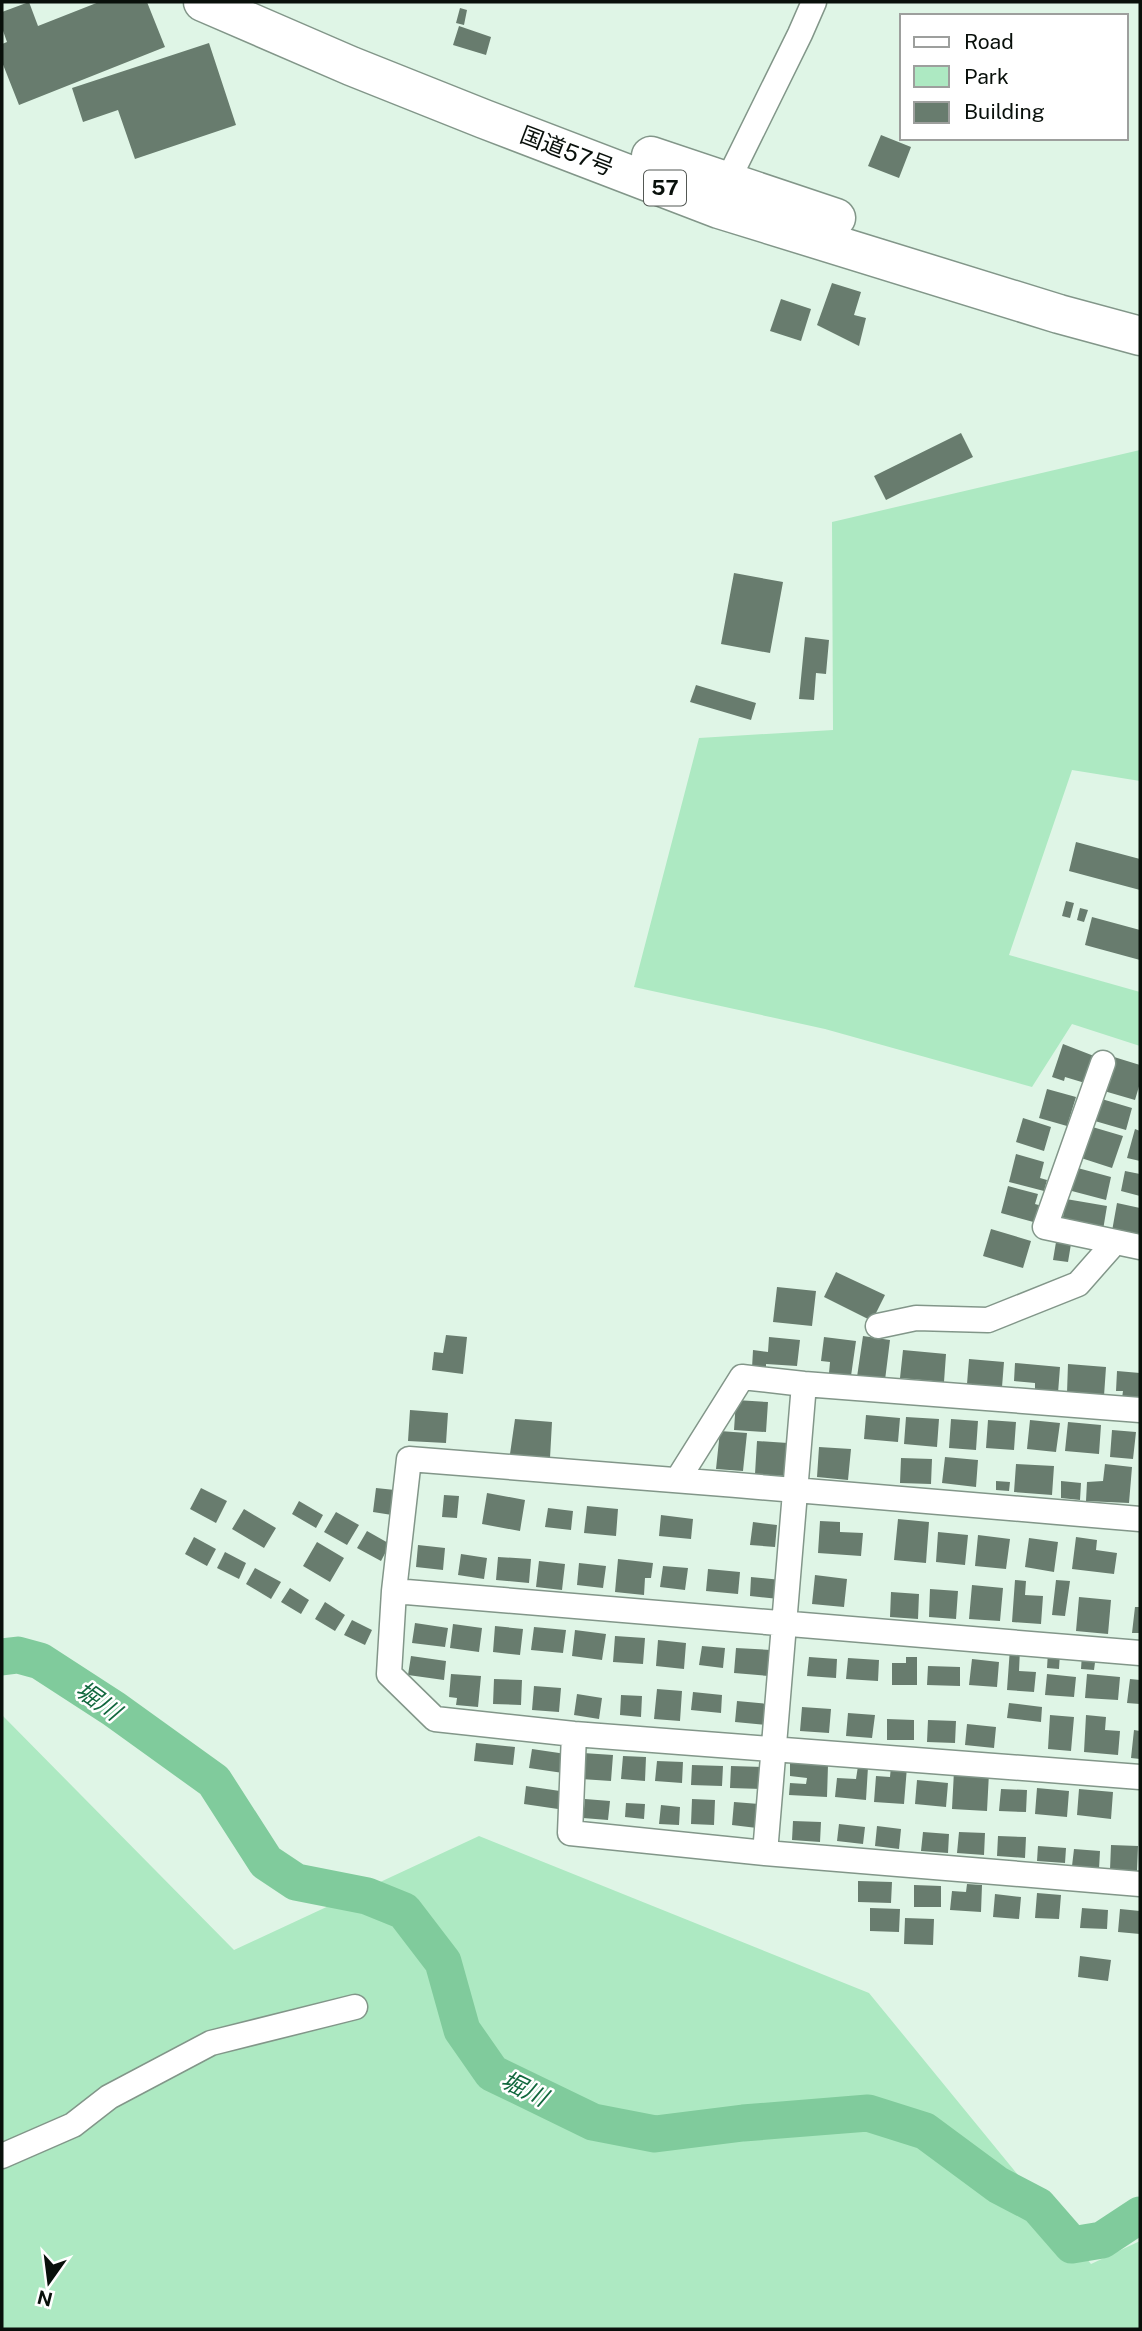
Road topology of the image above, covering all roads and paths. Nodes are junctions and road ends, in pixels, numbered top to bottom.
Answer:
1 (203, 2) edge
2 (269, 2) edge
3 (814, 2) edge
4 (723, 195) junction
5 (1140, 312) edge
6 (1140, 336) edge
7 (1103, 1063) dead end
8 (1115, 1242) junction
9 (1140, 1247) edge
10 (878, 1326) dead end
11 (804, 1384) junction
12 (1140, 1410) edge
13 (678, 1479) junction
14 (796, 1491) junction
15 (1140, 1519) edge
16 (394, 1591) junction
17 (784, 1622) junction
18 (1140, 1653) edge
19 (574, 1734) junction
20 (775, 1750) junction
21 (1140, 1777) edge
22 (765, 1853) junction
23 (1140, 1884) edge
24 (355, 2007) dead end
25 (2, 2156) edge

1 - 4 highway, 国道57号 / 57
2 - 4 highway, 国道57号 / 57
3 - 4 street
4 - 5 highway, 国道57号 / 57
4 - 6 highway, 国道57号 / 57
7 - 8 street
8 - 9 street
8 - 10 street
11 - 12 street
11 - 13 street
11 - 14 street
13 - 14 street
13 - 16 street
14 - 15 street
14 - 17 street
16 - 17 street
16 - 19 street
17 - 18 street
17 - 20 street
19 - 20 street
19 - 22 street
20 - 21 street
20 - 22 street
22 - 23 street
24 - 25 street

